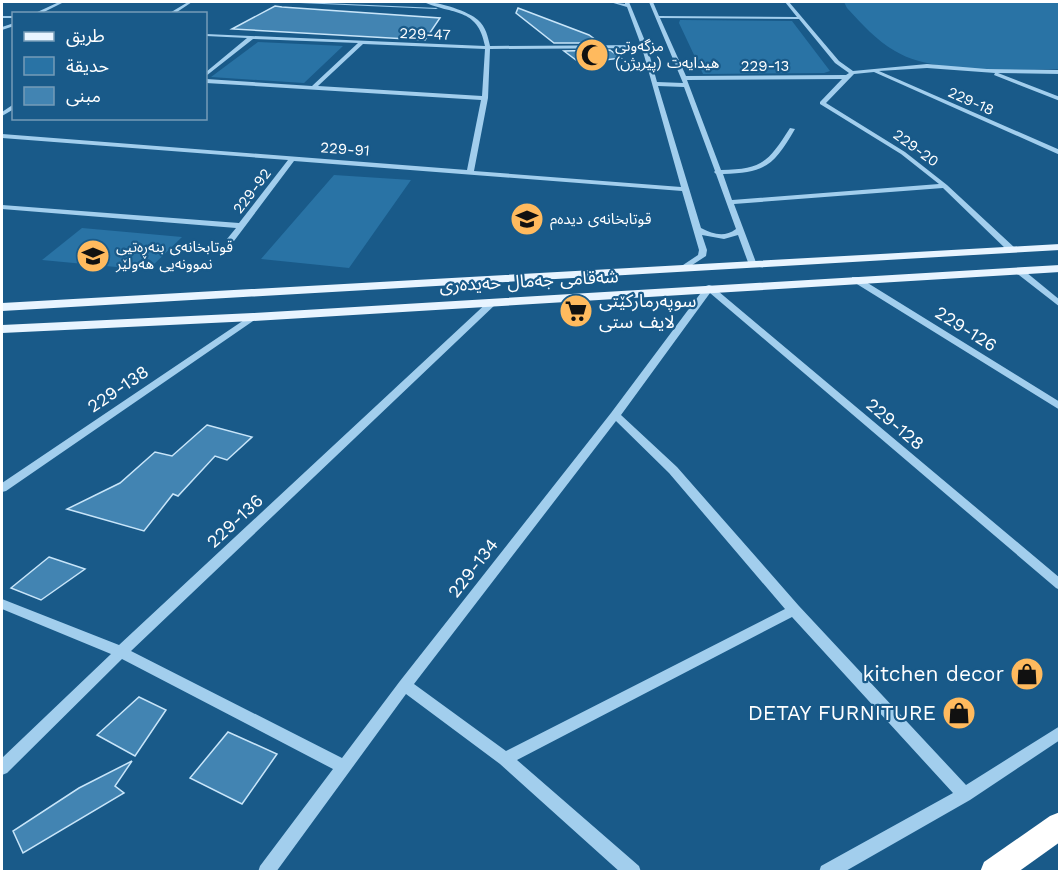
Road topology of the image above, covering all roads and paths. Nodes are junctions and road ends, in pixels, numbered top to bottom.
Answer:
1 (62, 2) edge
2 (190, 2) edge
3 (279, 2) edge
4 (426, 2) edge
5 (612, 2) edge
6 (651, 2) edge
7 (787, 2) edge
8 (628, 4) edge
9 (445, 8) junction
10 (40, 12) edge
11 (173, 12) edge
12 (658, 17) junction
13 (801, 18) junction
14 (207, 35) edge
15 (251, 38) junction
16 (361, 43) junction
17 (644, 46) junction
18 (488, 48) junction
19 (873, 70) junction
20 (987, 71) junction
21 (1059, 72) edge
22 (207, 73) edge
23 (849, 75) junction
24 (207, 81) edge
25 (685, 82) junction
26 (656, 84) junction
27 (313, 88) junction
28 (485, 98) junction
29 (1059, 99) edge
30 (792, 129) dead end
31 (2, 136) edge
32 (1059, 153) edge
33 (293, 158) junction
34 (470, 172) junction
35 (717, 172) junction
36 (945, 186) junction
37 (686, 189) junction
38 (729, 202) junction
39 (2, 207) edge
40 (242, 226) junction
41 (698, 230) junction
42 (739, 230) junction
43 (231, 239) dead end
44 (1059, 247) edge
45 (1012, 250) junction
46 (753, 265) junction
47 (1059, 268) edge
48 (683, 269) junction
49 (1018, 270) junction
50 (855, 279) junction
51 (709, 288) junction
52 (494, 301) junction
53 (1059, 305) edge
54 (2, 307) edge
55 (253, 317) junction
56 (2, 329) edge
57 (1059, 407) edge
58 (615, 415) junction
59 (2, 488) edge
60 (1059, 585) edge
61 (2, 604) edge
62 (794, 610) junction
63 (121, 652) junction
64 (405, 685) junction
65 (1059, 732) edge
66 (505, 759) junction
67 (344, 767) junction
68 (2, 768) edge
69 (965, 795) junction
70 (1059, 825) edge
71 (267, 872) edge
72 (633, 872) edge
73 (827, 872) edge
74 (994, 872) edge

1 - 10 street
2 - 11 street
3 - 9 street
4 - 9 street
5 - 8 street
6 - 12 street
7 - 13 street
8 - 17 street
9 - 18 street
12 - 13 street
12 - 25 street
13 - 23 street
14 - 15 street, 229-47
15 - 16 street, 229-47
15 - 22 street
16 - 18 street, 229-47
16 - 27 street
17 - 18 street, 229-47
17 - 26 street
18 - 28 street
19 - 20 street, 229-13
19 - 23 street, 229-13
19 - 32 street, 229-18
20 - 21 street
20 - 29 street
23 - 25 street, 229-13
23 - 36 street, 229-20
24 - 27 street
25 - 26 street, 229-13
25 - 35 street
26 - 37 street
27 - 28 street
28 - 34 street
30 - 35 street
31 - 33 street, 229-91
33 - 34 street, 229-91
33 - 40 street, 229-92
34 - 37 street, 229-91
35 - 38 street
36 - 38 street
36 - 45 street, 229-20
37 - 41 street
38 - 42 street
39 - 40 street
40 - 43 street, 229-92
41 - 42 street
41 - 48 street
42 - 46 street
44 - 45 main road, شەقامی جەمال حەیدەری
45 - 46 main road, شەقامی جەمال حەیدەری
46 - 48 main road, شەقامی جەمال حەیدەری
47 - 49 main road, شەقامی جەمال حەیدەری
48 - 54 main road, شەقامی جەمال حەیدەری
49 - 50 main road, شەقامی جەمال حەیدەری
49 - 53 street
50 - 51 main road, شەقامی جەمال حەیدەری
50 - 57 street, 229-126
51 - 52 main road, شەقامی جەمال حەیدەری
51 - 58 street, 229-134
51 - 60 street, 229-128
52 - 55 main road, شەقامی جەمال حەیدەری
52 - 63 street, 229-136
55 - 56 main road, شەقامی جەمال حەیدەری
55 - 59 street, 229-138
58 - 62 street
58 - 64 street, 229-134
61 - 63 street
62 - 66 street
62 - 69 street
63 - 67 street
63 - 68 street, 229-136
64 - 66 street
64 - 67 street, 229-134
65 - 69 street
66 - 72 street
67 - 71 street, 229-134
69 - 73 street
70 - 74 highway

